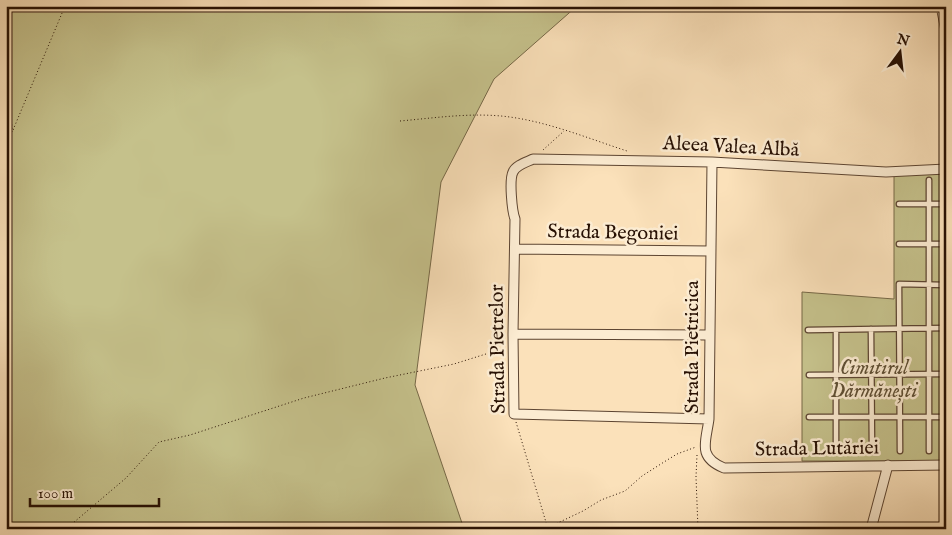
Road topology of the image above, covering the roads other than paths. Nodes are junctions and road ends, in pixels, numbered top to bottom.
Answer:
1 (941, 6) edge
2 (946, 31) edge
3 (712, 162) junction
4 (517, 167) joint
5 (946, 169) edge
6 (929, 180) dead end
7 (899, 204) dead end
8 (929, 204) junction
9 (946, 204) edge
10 (899, 244) dead end
11 (929, 244) junction
12 (946, 244) edge
13 (515, 249) junction
14 (710, 251) junction
15 (929, 284) junction
16 (946, 285) edge
17 (946, 328) edge
18 (871, 329) junction
19 (900, 329) junction
20 (929, 329) junction
21 (808, 330) dead end
22 (836, 330) junction
23 (513, 334) junction
24 (709, 335) junction
25 (900, 374) junction
26 (929, 374) junction
27 (946, 374) edge
28 (808, 375) dead end
29 (836, 375) junction
30 (871, 375) junction
31 (836, 417) junction
32 (872, 417) junction
33 (900, 417) junction
34 (929, 417) junction
35 (946, 417) edge
36 (809, 418) dead end
37 (709, 419) junction
38 (706, 443) joint
39 (836, 451) dead end
40 (872, 451) dead end
41 (900, 451) dead end
42 (929, 451) dead end
43 (888, 465) junction
44 (946, 465) edge
45 (871, 529) edge

1 - 2 street
3 - 4 street, Aleea Valea Albă
3 - 5 street, Aleea Valea Albă
3 - 14 street, Strada Pietricica
4 - 13 street, Strada Pietrelor
6 - 8 lane
7 - 8 lane
8 - 9 lane
8 - 11 lane
10 - 11 lane
11 - 12 lane
11 - 15 lane
13 - 14 street, Strada Begoniei
13 - 23 street, Strada Pietrelor
14 - 24 street, Strada Pietricica
15 - 16 lane
15 - 19 lane
15 - 20 lane
17 - 20 lane
18 - 19 lane
18 - 22 lane
18 - 30 lane
19 - 20 lane
19 - 25 lane
20 - 26 lane
21 - 22 lane
22 - 29 lane
23 - 24 street
23 - 37 street, Strada Pietrelor
24 - 37 street, Strada Pietricica
25 - 26 lane
25 - 30 lane
25 - 33 lane
26 - 27 lane
26 - 34 lane
28 - 29 lane
29 - 30 lane
29 - 31 lane
30 - 32 lane
31 - 32 lane
31 - 36 lane
31 - 39 lane
32 - 33 lane
32 - 40 lane
33 - 34 lane
33 - 41 lane
34 - 35 lane
34 - 42 lane
37 - 38 street, Strada Pietricica
38 - 43 street, Strada Lutăriei
43 - 44 street, Strada Lutăriei
43 - 45 street

